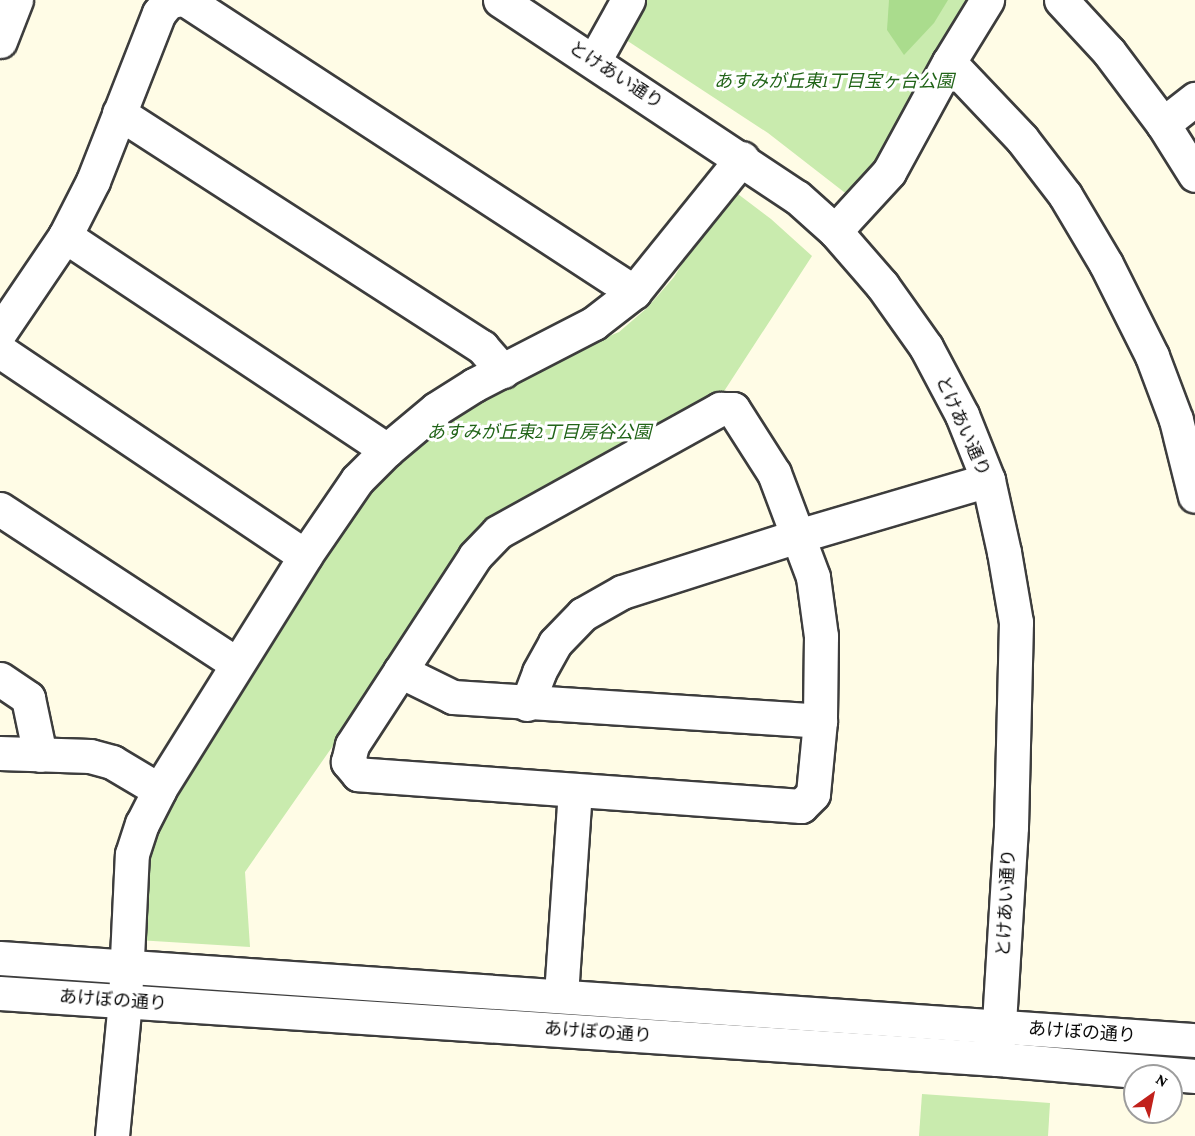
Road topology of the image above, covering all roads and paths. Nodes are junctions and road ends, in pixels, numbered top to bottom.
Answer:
1 (16, 0) edge
2 (177, 0) edge
3 (186, 0) edge
4 (500, 0) edge
5 (628, 0) edge
6 (987, 0) edge
7 (1060, 0) edge
8 (0, 41) edge
9 (594, 61) junction
10 (949, 62) junction
11 (1195, 99) edge
12 (118, 113) junction
13 (1164, 124) junction
14 (742, 158) junction
15 (1195, 175) edge
16 (835, 231) junction
17 (65, 236) junction
18 (634, 292) junction
19 (0, 332) edge
20 (0, 351) edge
21 (503, 371) junction
22 (1185, 418) edge
23 (387, 450) junction
24 (988, 480) junction
25 (1195, 496) edge
26 (0, 508) edge
27 (798, 536) junction
28 (306, 556) junction
29 (237, 664) junction
30 (400, 670) junction
31 (0, 679) edge
32 (527, 704) junction
33 (820, 721) junction
34 (0, 753) edge
35 (40, 755) junction
36 (159, 789) junction
37 (575, 790) junction
38 (0, 958) edge
39 (128, 966) junction
40 (0, 993) edge
41 (561, 995) junction
42 (125, 1000) junction
43 (999, 1026) junction
44 (1195, 1040) edge
45 (997, 1059) junction
46 (1195, 1076) edge
47 (112, 1136) edge

1 - 8 street
2 - 12 street
3 - 18 street
4 - 9 street, とけあい通り
5 - 9 street
6 - 10 street
7 - 13 street
9 - 14 street, とけあい通り
10 - 16 street
10 - 22 street
11 - 13 street
12 - 17 street
12 - 21 street
13 - 15 street
14 - 16 street, とけあい通り
14 - 18 street
16 - 24 street, とけあい通り
17 - 19 street
17 - 23 street
18 - 21 street
20 - 28 street
21 - 23 street
22 - 25 street
23 - 28 street
24 - 27 street
24 - 43 street, とけあい通り
26 - 29 street
27 - 30 street
27 - 32 street
27 - 33 street
28 - 29 street
29 - 36 street
30 - 32 street
30 - 37 street
31 - 35 street
32 - 33 street
33 - 37 street
34 - 35 street
35 - 36 street
36 - 39 street
37 - 41 street
38 - 39 street, あけぼの通り
39 - 41 street, あけぼの通り
39 - 42 street
40 - 42 street, あけぼの通り
41 - 43 street, あけぼの通り
42 - 45 street, あけぼの通り
42 - 47 street
43 - 44 street, あけぼの通り
43 - 45 street, とけあい通り
45 - 46 street, あけぼの通り

